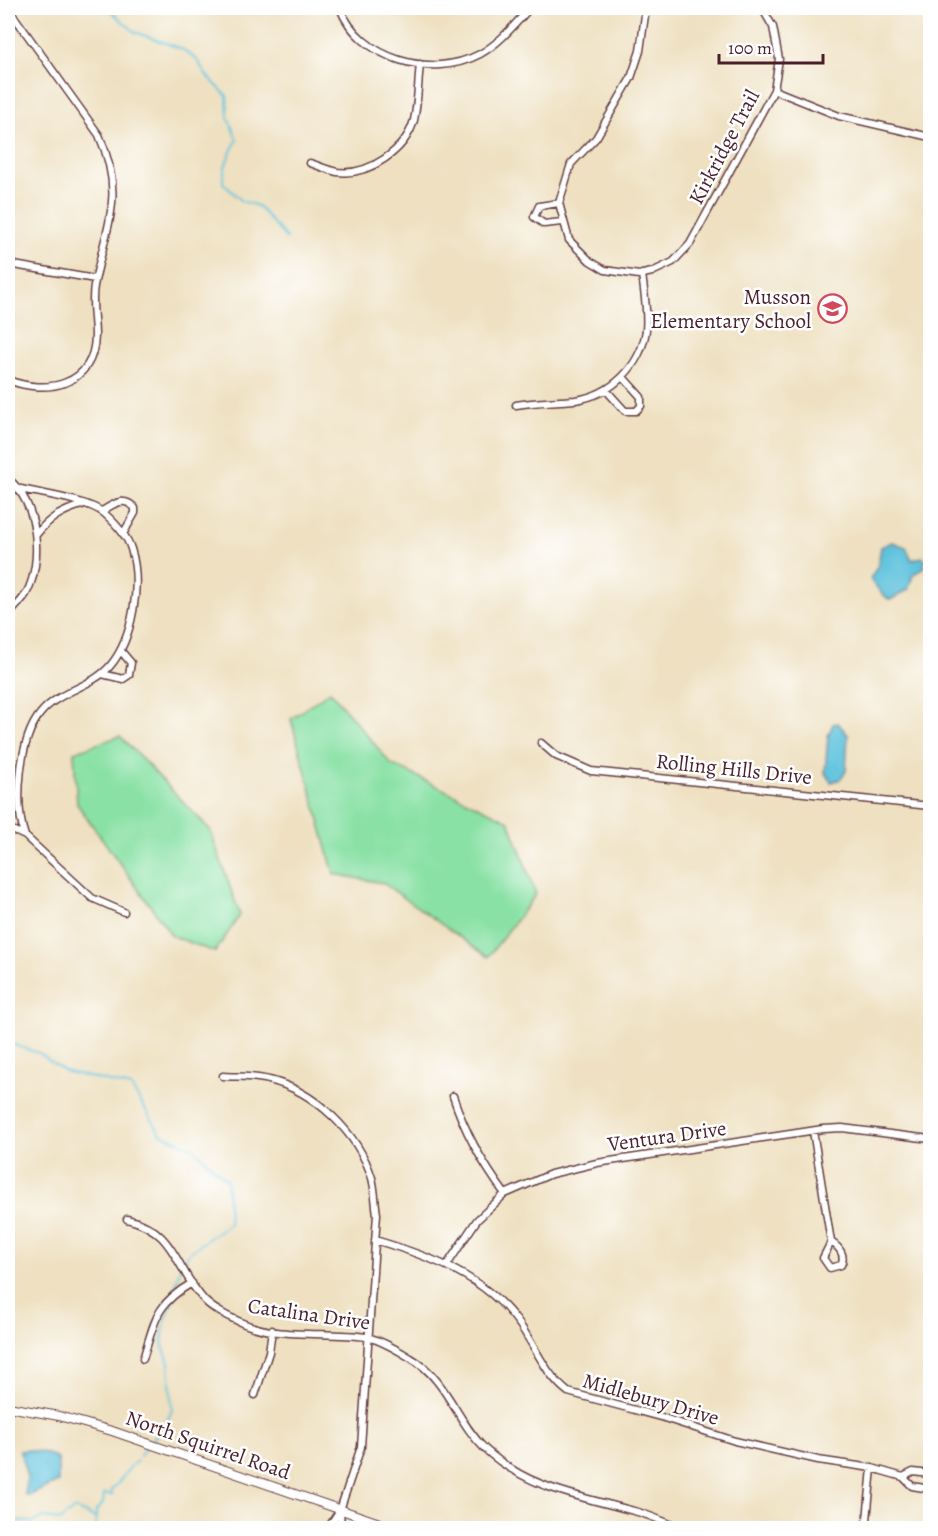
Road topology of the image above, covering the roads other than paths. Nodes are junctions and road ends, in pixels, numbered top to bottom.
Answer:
1 (8, 8) edge
2 (340, 8) edge
3 (530, 8) edge
4 (646, 8) edge
5 (762, 8) edge
6 (420, 64) junction
7 (774, 90) junction
8 (930, 137) edge
9 (310, 164) dead end
10 (559, 203) junction
11 (562, 222) junction
12 (8, 264) edge
13 (642, 274) junction
14 (95, 279) junction
15 (623, 377) junction
16 (8, 380) edge
17 (606, 390) junction
18 (516, 405) dead end
19 (8, 479) edge
20 (21, 489) junction
21 (82, 504) junction
22 (102, 512) junction
23 (123, 534) junction
24 (36, 535) junction
25 (8, 616) edge
26 (122, 651) junction
27 (102, 674) junction
28 (541, 744) dead end
29 (18, 793) junction
30 (8, 801) edge
31 (930, 806) edge
32 (8, 828) edge
33 (25, 836) junction
34 (124, 912) dead end
35 (223, 1076) dead end
36 (453, 1096) dead end
37 (813, 1131) junction
38 (930, 1139) edge
39 (505, 1194) junction
40 (127, 1219) dead end
41 (375, 1240) junction
42 (831, 1242) dead end
43 (447, 1265) junction
44 (192, 1283) junction
45 (272, 1330) junction
46 (369, 1337) junction
47 (143, 1359) dead end
48 (255, 1395) dead end
49 (8, 1407) edge
50 (872, 1468) junction
51 (930, 1474) edge
52 (903, 1477) junction
53 (930, 1488) edge
54 (340, 1510) junction
55 (328, 1528) edge
56 (341, 1528) edge
57 (394, 1528) edge
58 (681, 1528) edge
59 (863, 1528) edge

1 - 14 street
2 - 6 street
3 - 6 street
4 - 10 street
5 - 7 street, Kirkridge Trail
6 - 9 street
7 - 8 street
7 - 13 street, Kirkridge Trail
10 - 11 street
10 - 11 street
11 - 13 street
12 - 14 street
13 - 15 street
14 - 16 street
15 - 17 street
15 - 17 street
17 - 18 street
19 - 20 street
20 - 21 street
20 - 24 street
21 - 22 street
21 - 24 street
22 - 23 street
22 - 23 street
23 - 26 street
24 - 25 street
26 - 27 street
26 - 27 street
27 - 29 street
28 - 31 street, Rolling Hills Drive
29 - 30 street
29 - 33 street
32 - 33 street
33 - 34 street
35 - 41 street
36 - 39 street
37 - 38 street, Ventura Drive
37 - 39 street, Ventura Drive
37 - 42 street
39 - 43 street, Ventura Drive
40 - 44 street, Catalina Drive
41 - 43 street, Midlebury Drive
41 - 46 street
43 - 50 street, Midlebury Drive
44 - 45 street, Catalina Drive
44 - 47 street
45 - 46 street, Catalina Drive
45 - 48 street
46 - 54 street
46 - 58 street, Catalina Drive
49 - 54 street, North Squirrel Road
50 - 52 street, Midlebury Drive
50 - 59 street
51 - 52 street, Midlebury Drive
52 - 53 street, Midlebury Drive
54 - 55 street
54 - 56 street
54 - 57 street, North Squirrel Road

